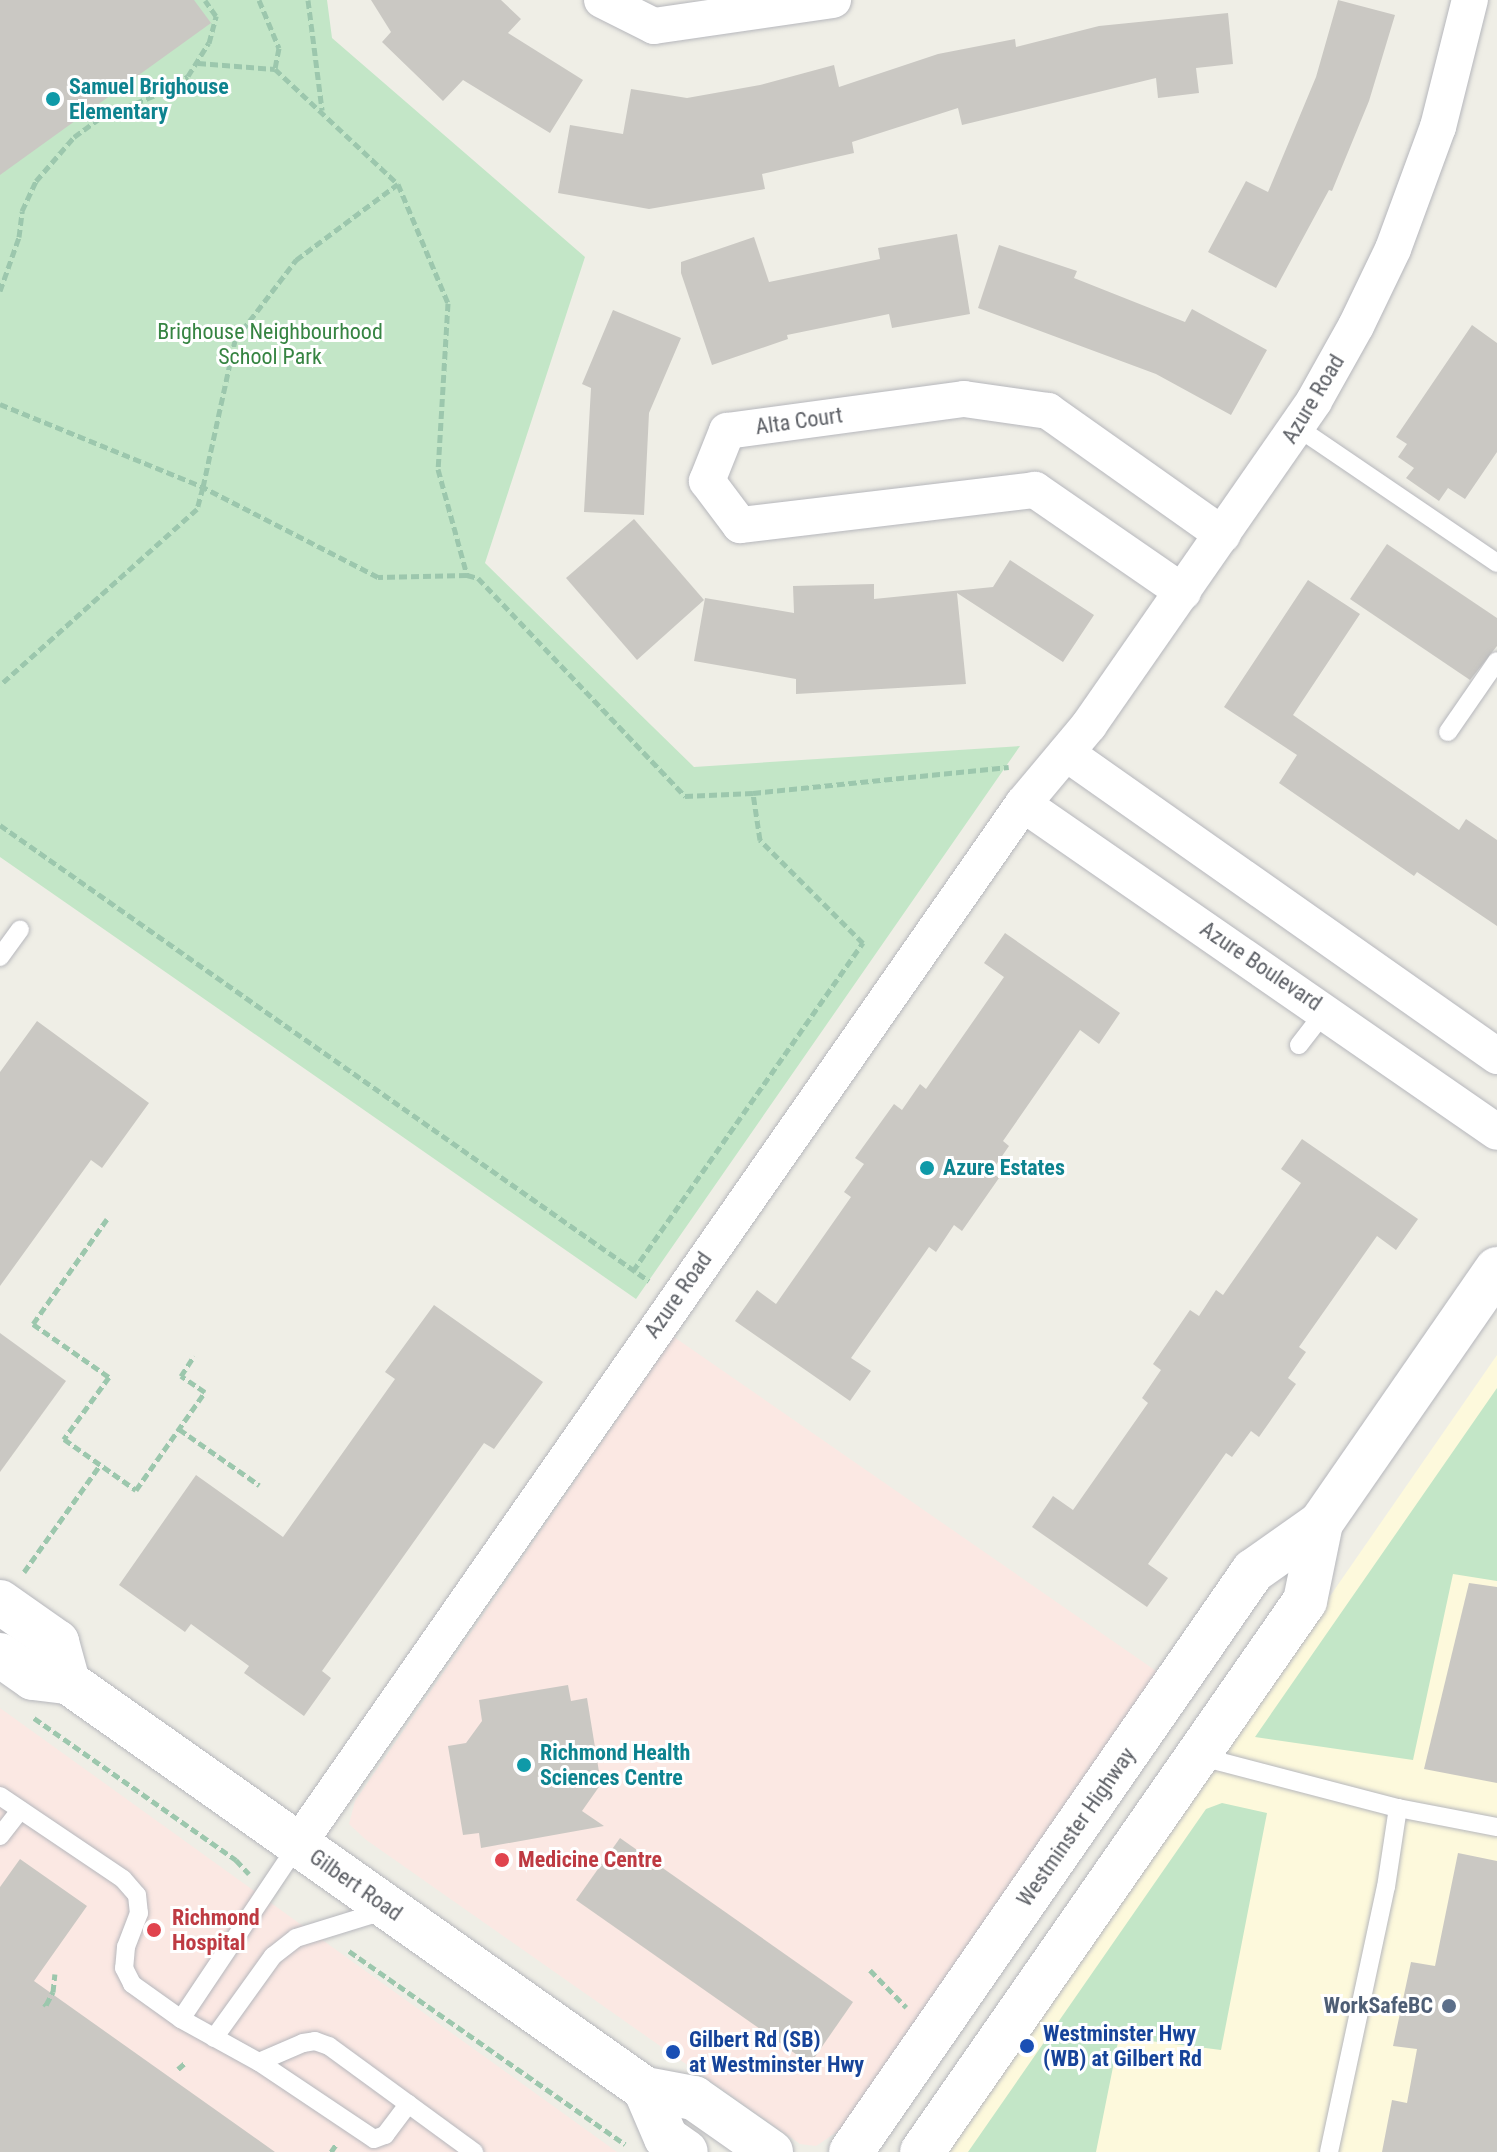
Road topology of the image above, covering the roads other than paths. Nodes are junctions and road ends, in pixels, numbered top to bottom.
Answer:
1 (602, 0) edge
2 (833, 0) edge
3 (1470, 0) edge
4 (1297, 427) junction
5 (1223, 535) junction
6 (1497, 563) edge
7 (1183, 592) junction
8 (1497, 661) edge
9 (1448, 732) dead end
10 (1066, 753) junction
11 (1023, 804) junction
12 (20, 929) dead end
13 (0, 957) edge
14 (1326, 1010) junction
15 (1299, 1045) dead end
16 (1497, 1056) edge
17 (1497, 1132) edge
18 (1497, 1269) edge
19 (1321, 1523) junction
20 (9, 1591) edge
21 (0, 1655) edge
22 (68, 1682) junction
23 (1198, 1756) junction
24 (0, 1796) edge
25 (1398, 1808) junction
26 (20, 1810) junction
27 (1497, 1827) edge
28 (0, 1836) edge
29 (298, 1844) junction
30 (389, 1909) junction
31 (181, 2019) junction
32 (214, 2038) junction
33 (259, 2062) junction
34 (645, 2089) junction
35 (408, 2104) junction
36 (474, 2152) edge
37 (686, 2152) edge
38 (771, 2152) edge
39 (851, 2152) edge
40 (922, 2152) edge
41 (1329, 2152) edge

1 - 2 street
3 - 4 street, Azure Road
4 - 5 street, Azure Road
4 - 6 lane
5 - 7 street, Azure Road
5 - 7 street, Alta Court
7 - 10 street, Azure Road
8 - 9 lane
10 - 11 street, Azure Road
10 - 16 street
11 - 14 street, Azure Boulevard
11 - 29 street, Azure Road
12 - 13 lane
14 - 15 lane
14 - 17 street, Azure Boulevard
18 - 19 main road, Westminster Highway
19 - 23 main road, Westminster Highway
19 - 39 main road, Westminster Highway
20 - 22 main road
21 - 22 main road, Gilbert Road
22 - 29 main road, Gilbert Road
23 - 25 lane
23 - 40 main road, Westminster Highway
24 - 26 lane
25 - 27 lane
25 - 41 lane
26 - 28 lane
26 - 31 lane
29 - 30 main road, Gilbert Road
29 - 31 lane
30 - 32 lane
30 - 34 main road, Gilbert Road
31 - 32 lane
32 - 33 lane
33 - 35 lane
33 - 35 lane
34 - 37 main road
34 - 38 main road, Gilbert Road
35 - 36 lane

